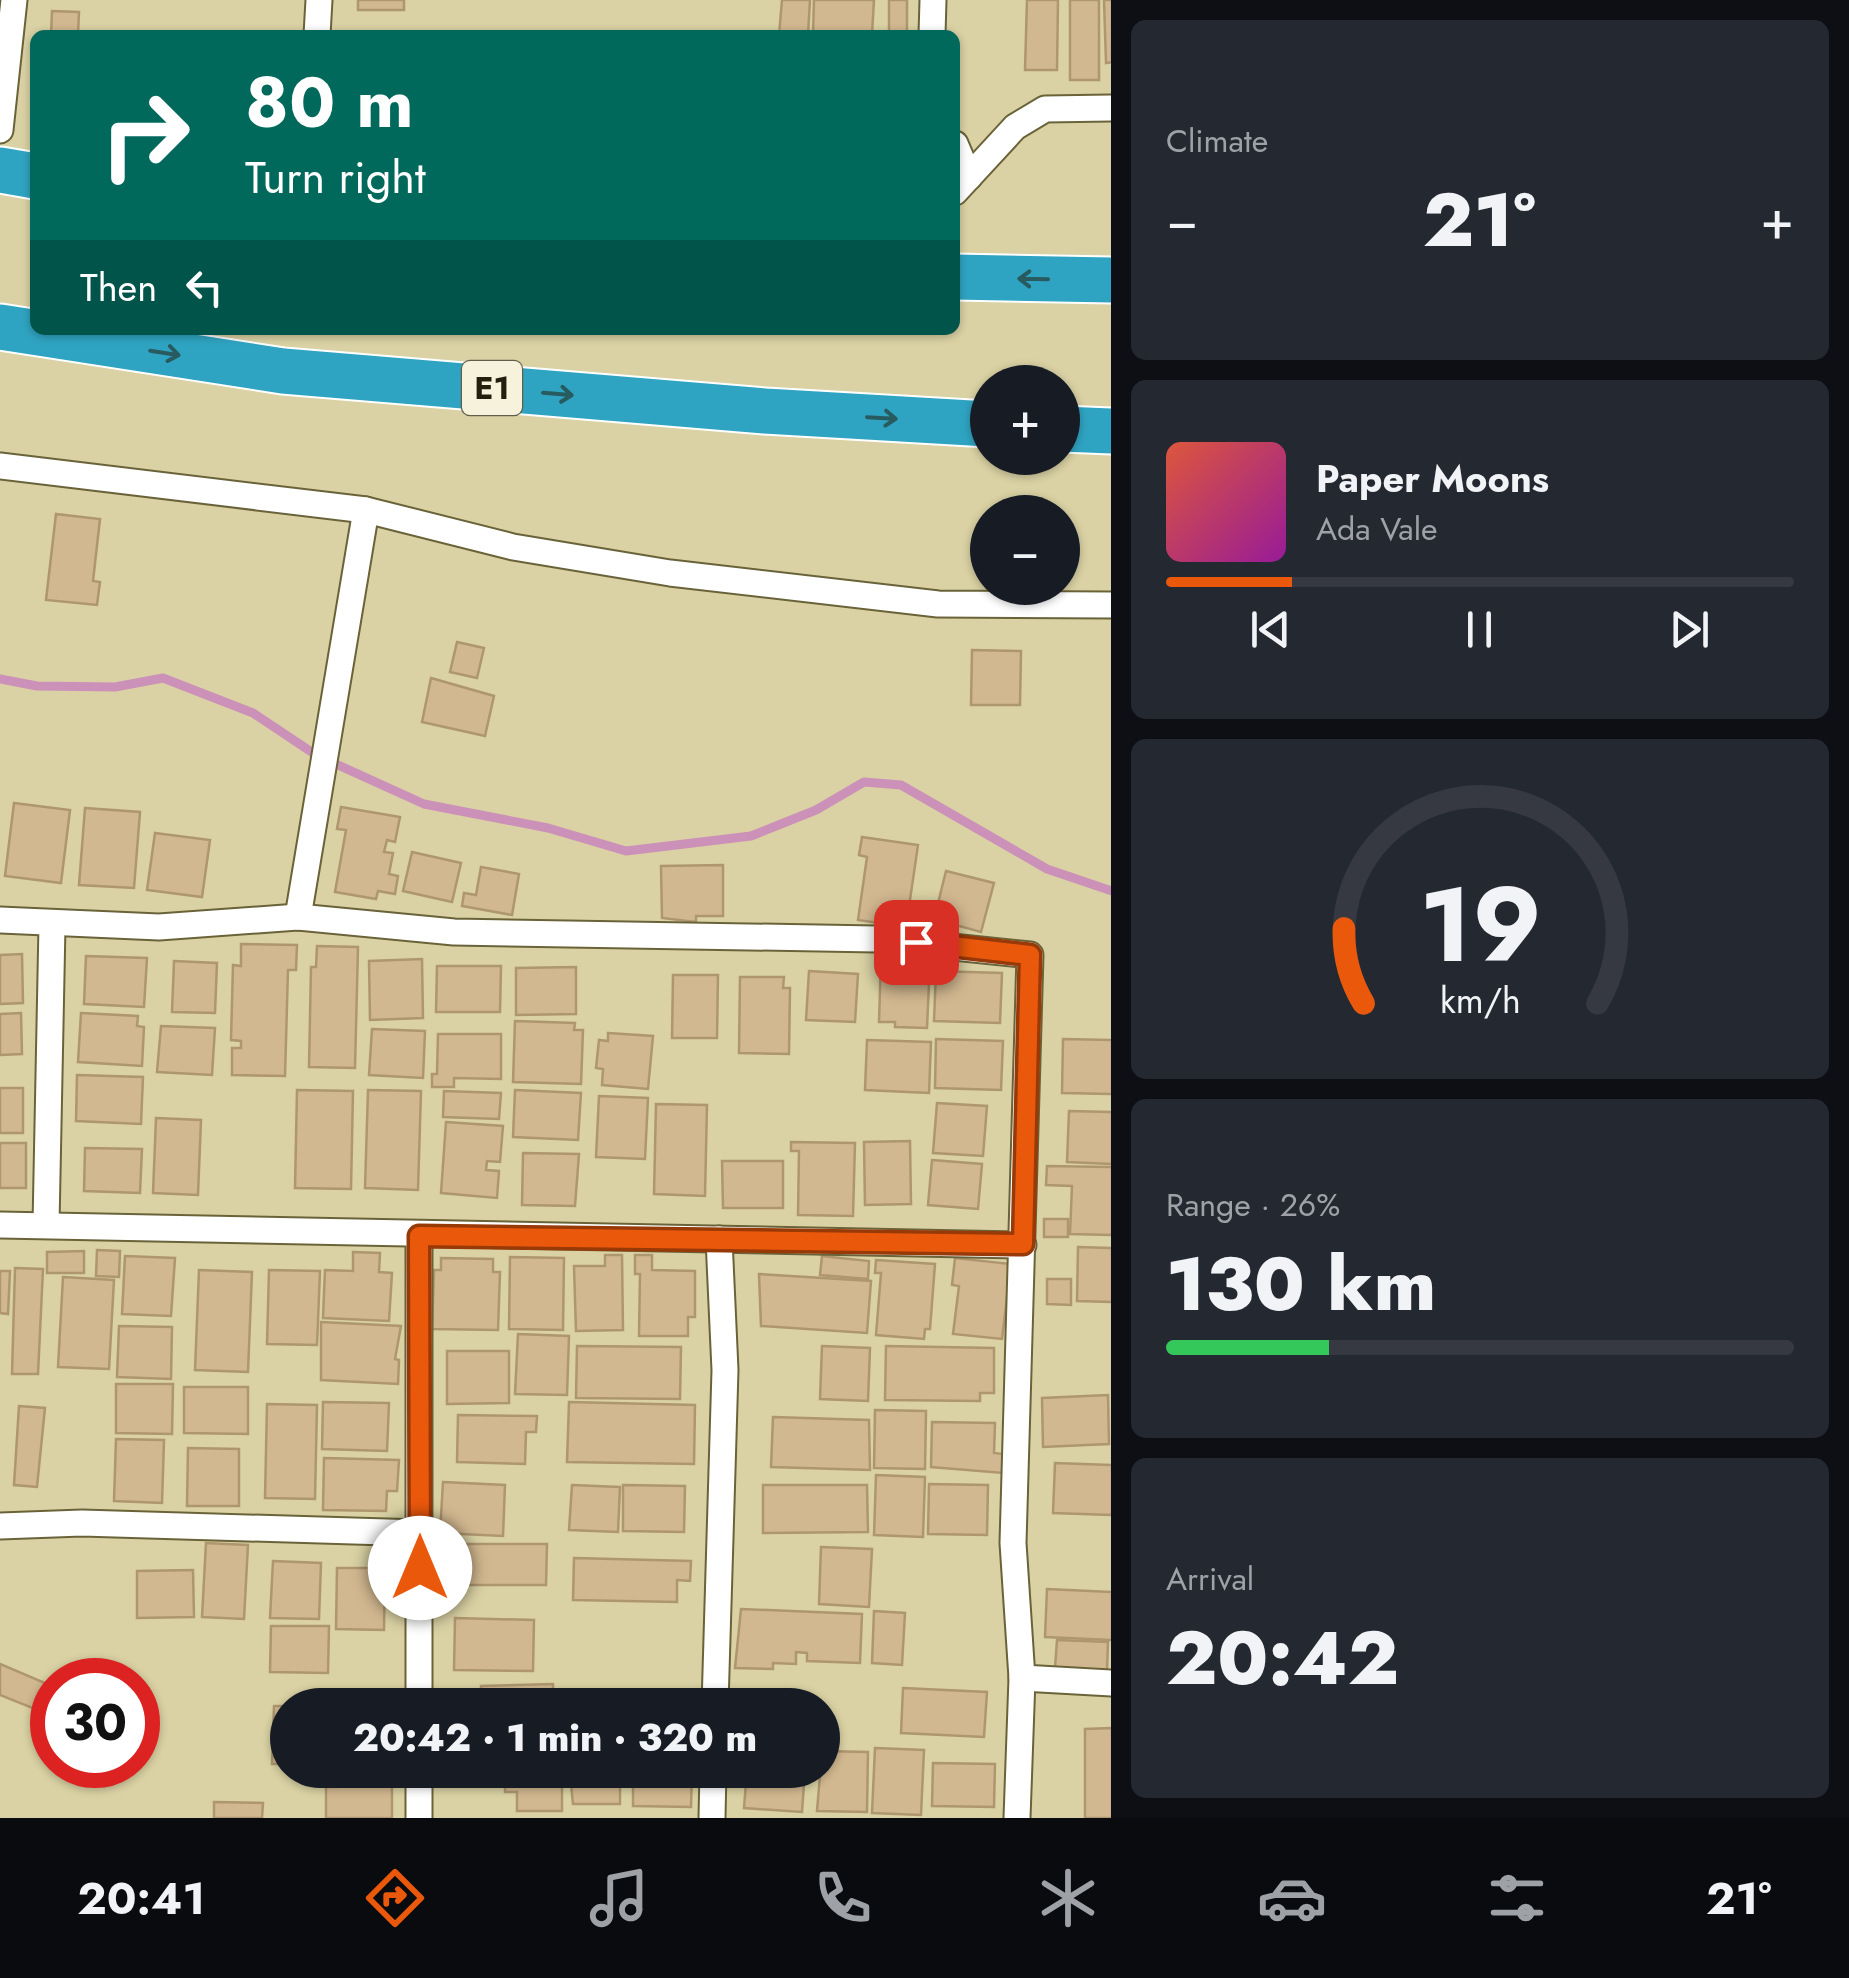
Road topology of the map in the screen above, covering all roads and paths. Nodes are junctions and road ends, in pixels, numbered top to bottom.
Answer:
1 (14, 0) edge
2 (319, 0) edge
3 (933, 0) edge
4 (317, 30) edge
5 (932, 30) edge
6 (1111, 108) edge
7 (0, 130) edge
8 (0, 170) edge
9 (30, 175) edge
10 (962, 184) edge
11 (960, 277) edge
12 (1111, 280) edge
13 (0, 326) edge
14 (30, 331) edge
15 (57, 335) edge
16 (970, 423) edge
17 (1080, 430) edge
18 (1111, 431) edge
19 (0, 466) edge
20 (366, 510) junction
21 (1111, 605) edge
22 (298, 917) junction
23 (0, 920) edge
24 (52, 925) junction
25 (0, 1225) edge
26 (46, 1225) junction
27 (419, 1236) junction
28 (719, 1239) junction
29 (1023, 1244) junction
30 (0, 1526) edge
31 (420, 1533) junction
32 (1022, 1678) junction
33 (1111, 1683) edge
34 (419, 1688) edge
35 (716, 1688) edge
36 (419, 1788) edge
37 (713, 1788) edge
38 (419, 1818) edge
39 (712, 1818) edge
40 (1017, 1818) edge

1 - 7 street
2 - 4 street
3 - 5 street
6 - 10 street
8 - 9 highway
12 -> 11 highway
13 -> 14 highway, E1
15 -> 16 highway, E1
17 - 18 highway
19 - 20 street
20 - 21 street
20 - 22 street
22 - 24 street
22 - 29 street
23 - 24 street
24 - 26 street
25 - 26 street
26 - 27 street
27 - 28 street
27 - 31 street
28 - 29 street
28 - 35 street
29 - 32 street
30 - 31 street
31 - 34 street
32 - 33 street
32 - 40 street
36 - 38 street
37 - 39 street

